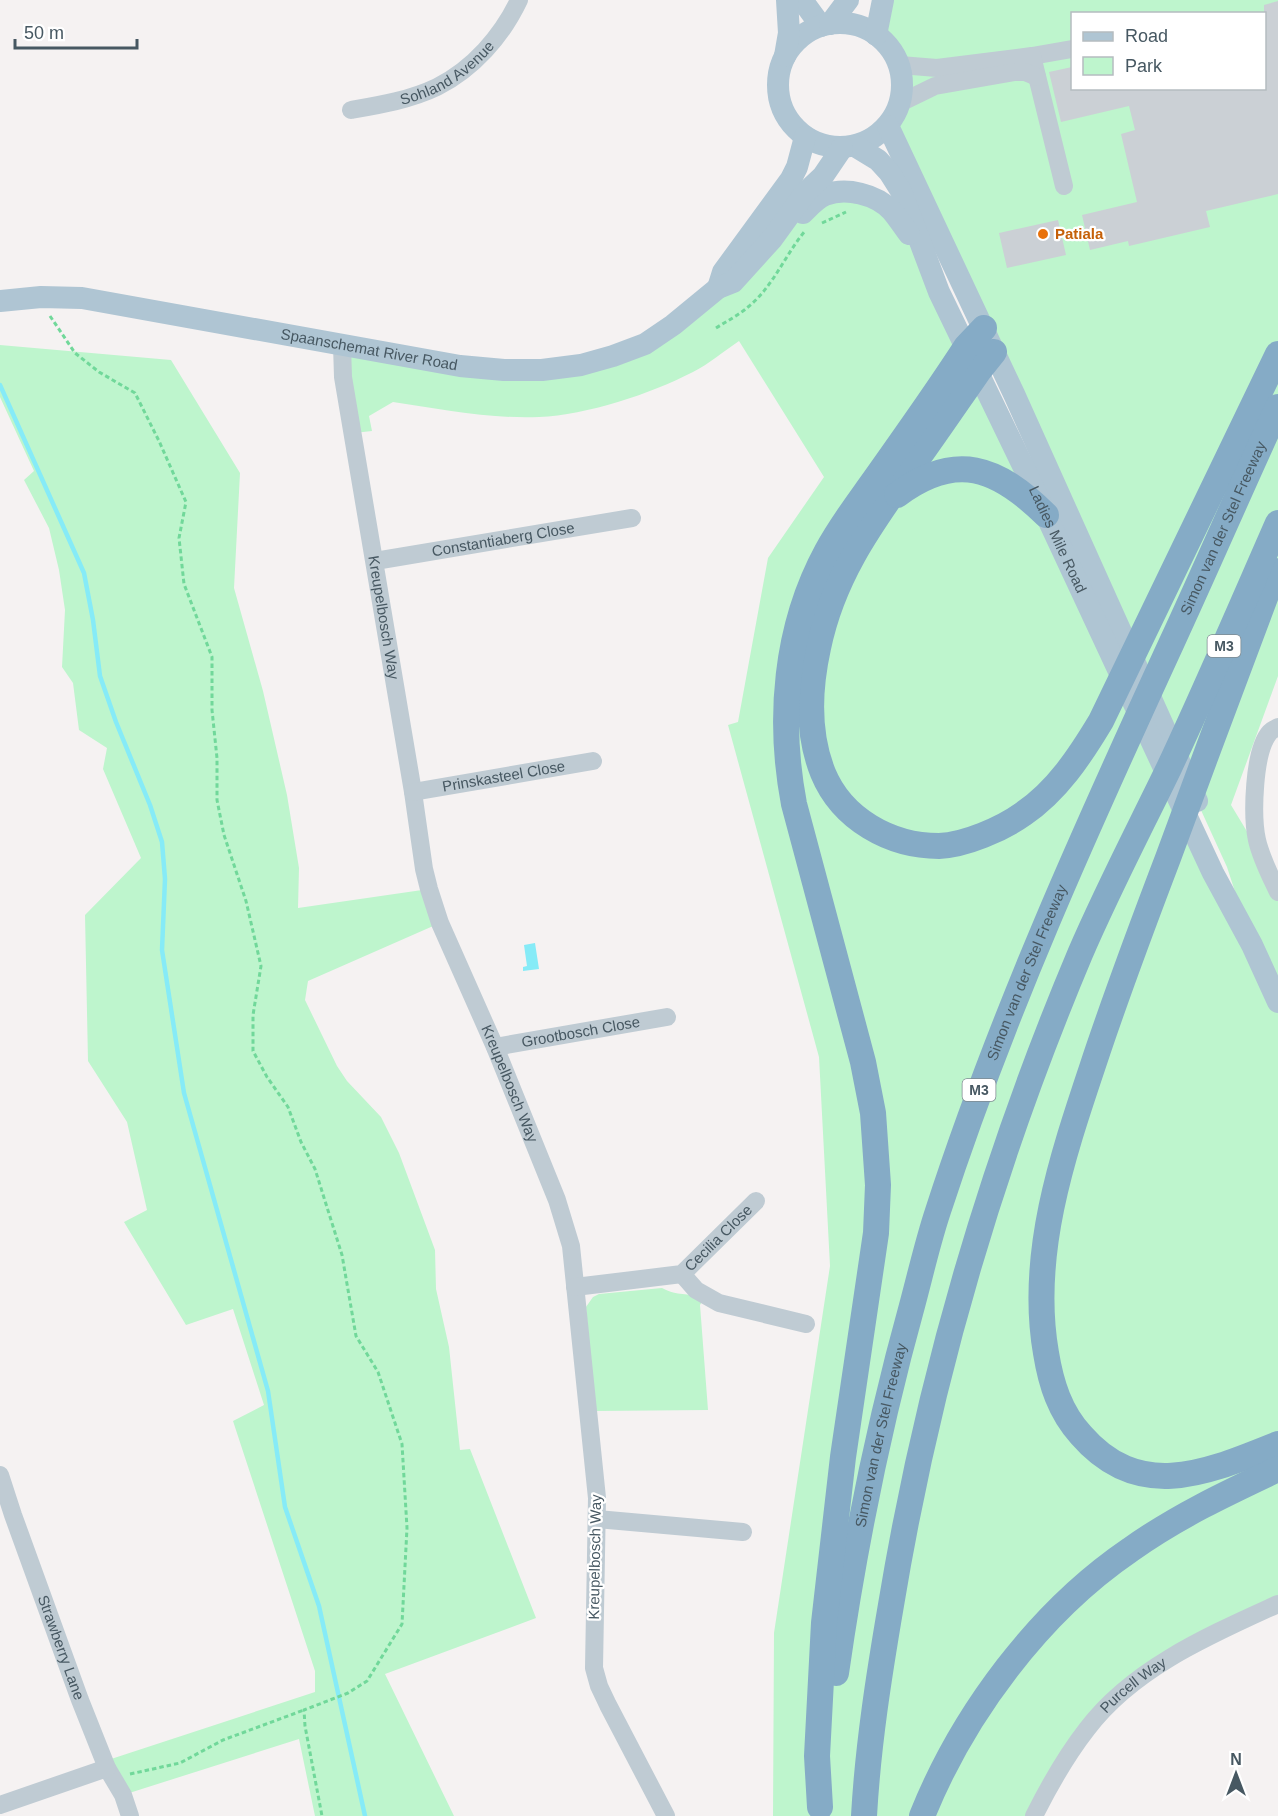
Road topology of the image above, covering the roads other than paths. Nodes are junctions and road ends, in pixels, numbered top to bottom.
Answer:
1 (519, 0) edge
2 (787, 0) edge
3 (802, 0) edge
4 (848, 0) edge
5 (882, 0) edge
6 (826, 25) junction
7 (876, 35) junction
8 (1071, 49) edge
9 (785, 56) junction
10 (1032, 56) junction
11 (900, 64) junction
12 (1037, 78) junction
13 (900, 103) junction
14 (351, 110) dead end
15 (888, 126) junction
16 (805, 137) junction
17 (849, 147) junction
18 (1064, 186) dead end
19 (772, 238) junction
20 (926, 256) junction
21 (718, 288) junction
22 (0, 301) edge
23 (984, 328) junction
24 (342, 345) junction
25 (966, 347) junction
26 (1278, 354) edge
27 (986, 362) junction
28 (1278, 407) edge
29 (886, 503) junction
30 (1046, 515) junction
31 (633, 518) dead end
32 (1278, 523) edge
33 (375, 561) junction
34 (1278, 562) edge
35 (1112, 635) junction
36 (1278, 727) edge
37 (593, 761) dead end
38 (413, 792) junction
39 (1278, 892) edge
40 (1278, 1002) edge
41 (667, 1017) dead end
42 (495, 1047) junction
43 (756, 1201) dead end
44 (682, 1274) junction
45 (574, 1287) junction
46 (806, 1324) dead end
47 (1278, 1444) edge
48 (1278, 1469) edge
49 (0, 1475) edge
50 (6, 1518) edge
51 (597, 1519) junction
52 (743, 1532) dead end
53 (1278, 1604) edge
54 (107, 1768) junction
55 (0, 1806) edge
56 (820, 1811) edge
57 (129, 1816) edge
58 (666, 1816) edge
59 (864, 1816) edge
60 (922, 1816) edge
61 (1034, 1816) edge

1 - 14 street, Sohland Avenue
2 - 9 main road
3 - 6 main road
4 - 6 main road
5 - 7 main road
6 - 7 main road
6 - 9 main road
7 - 11 main road
8 - 10 street
9 - 16 main road
10 - 11 street
10 - 12 street
11 - 13 main road
12 - 13 street
12 - 18 street
13 - 15 main road
15 - 17 main road
15 - 23 main road, Ladies Mile Road
16 - 17 main road
16 - 21 main road, Spaanschemat River Road
17 - 19 main road, Spaanschemat River Road
17 - 20 main road, Ladies Mile Road
19 - 20 main road
19 - 21 main road, Spaanschemat River Road
20 - 25 main road, Ladies Mile Road
21 - 24 main road, Spaanschemat River Road
22 - 24 main road, Spaanschemat River Road
23 - 25 highway
23 - 27 main road, Ladies Mile Road
24 - 33 street, Kreupelbosch Way
25 - 27 main road, Ladies Mile Road
25 - 56 highway
26 - 29 highway
27 - 29 highway
27 - 30 main road, Ladies Mile Road
27 - 35 main road, Ladies Mile Road
28 - 56 highway, Simon van der Stel Freeway / M3
29 - 30 highway
30 - 35 main road, Ladies Mile Road
31 - 33 street, Constantiaberg Close
32 - 59 highway, M3
33 - 38 street, Kreupelbosch Way
34 - 47 highway
35 - 40 main road, Ladies Mile Road
36 - 39 street
37 - 38 street, Prinskasteel Close
38 - 42 street, Kreupelbosch Way
41 - 42 street, Grootbosch Close
42 - 45 street, Kreupelbosch Way
43 - 44 street, Cecilia Close
44 - 45 street, Cecilia Close
44 - 46 street
45 - 51 street, Kreupelbosch Way
48 - 60 highway
49 - 50 street, Strawberry Lane
50 - 54 street, Strawberry Lane
51 - 52 street
51 - 58 street, Kreupelbosch Way
53 - 61 street, Purcell Way
54 - 55 street
54 - 57 street, Strawberry Lane

